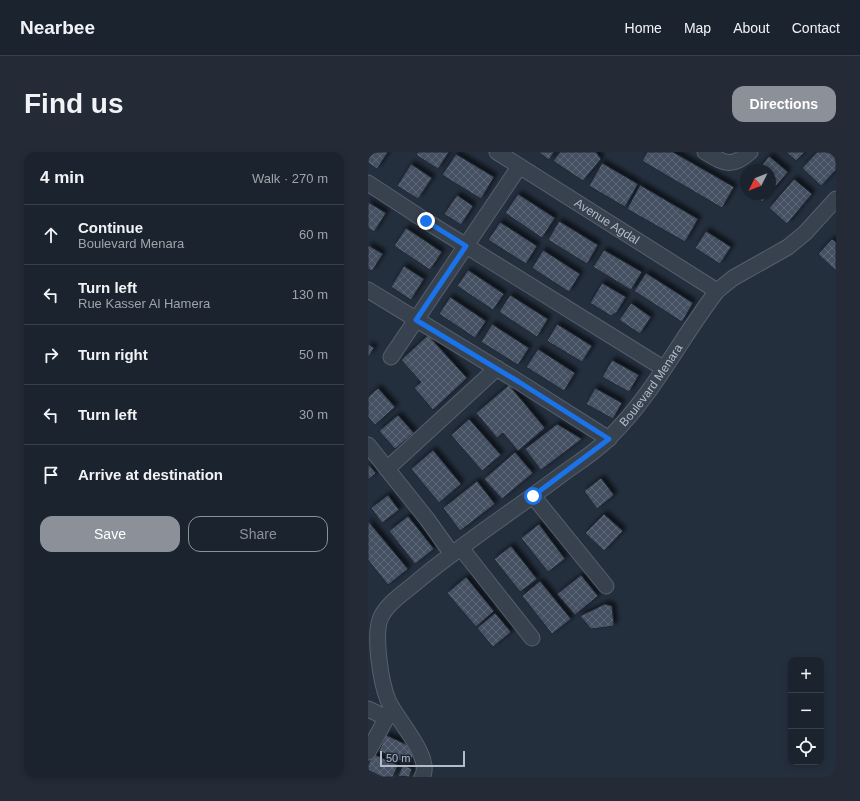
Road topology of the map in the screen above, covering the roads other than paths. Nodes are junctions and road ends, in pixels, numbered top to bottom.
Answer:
1 (497, 152) edge
2 (705, 152) edge
3 (750, 152) edge
4 (519, 167) junction
5 (368, 184) edge
6 (836, 200) edge
7 (466, 246) junction
8 (368, 290) edge
9 (717, 291) junction
10 (416, 320) junction
11 (391, 357) dead end
12 (497, 368) junction
13 (663, 368) junction
14 (609, 439) junction
15 (368, 445) edge
16 (387, 469) junction
17 (533, 496) junction
18 (457, 551) junction
19 (606, 586) dead end
20 (374, 622) edge
21 (532, 638) dead end
22 (368, 709) edge
23 (389, 713) junction
24 (368, 752) edge
25 (422, 777) edge

1 - 4 street, Avenue Agdal
2 - 3 street
4 - 7 street
4 - 9 street, Avenue Agdal
5 - 7 street
6 - 9 street, Boulevard Menara
7 - 10 street
7 - 13 street
8 - 10 street
9 - 13 street, Boulevard Menara
10 - 11 street
10 - 12 street
12 - 14 street
12 - 16 street
13 - 14 street, Boulevard Menara
14 - 17 street, Boulevard Menara
15 - 16 street
16 - 18 street
17 - 18 street, Boulevard Menara
17 - 19 street
18 - 20 street, Boulevard Menara
18 - 21 street
20 - 23 street, Boulevard Menara
22 - 23 street
23 - 24 street
23 - 25 street, Boulevard Menara

